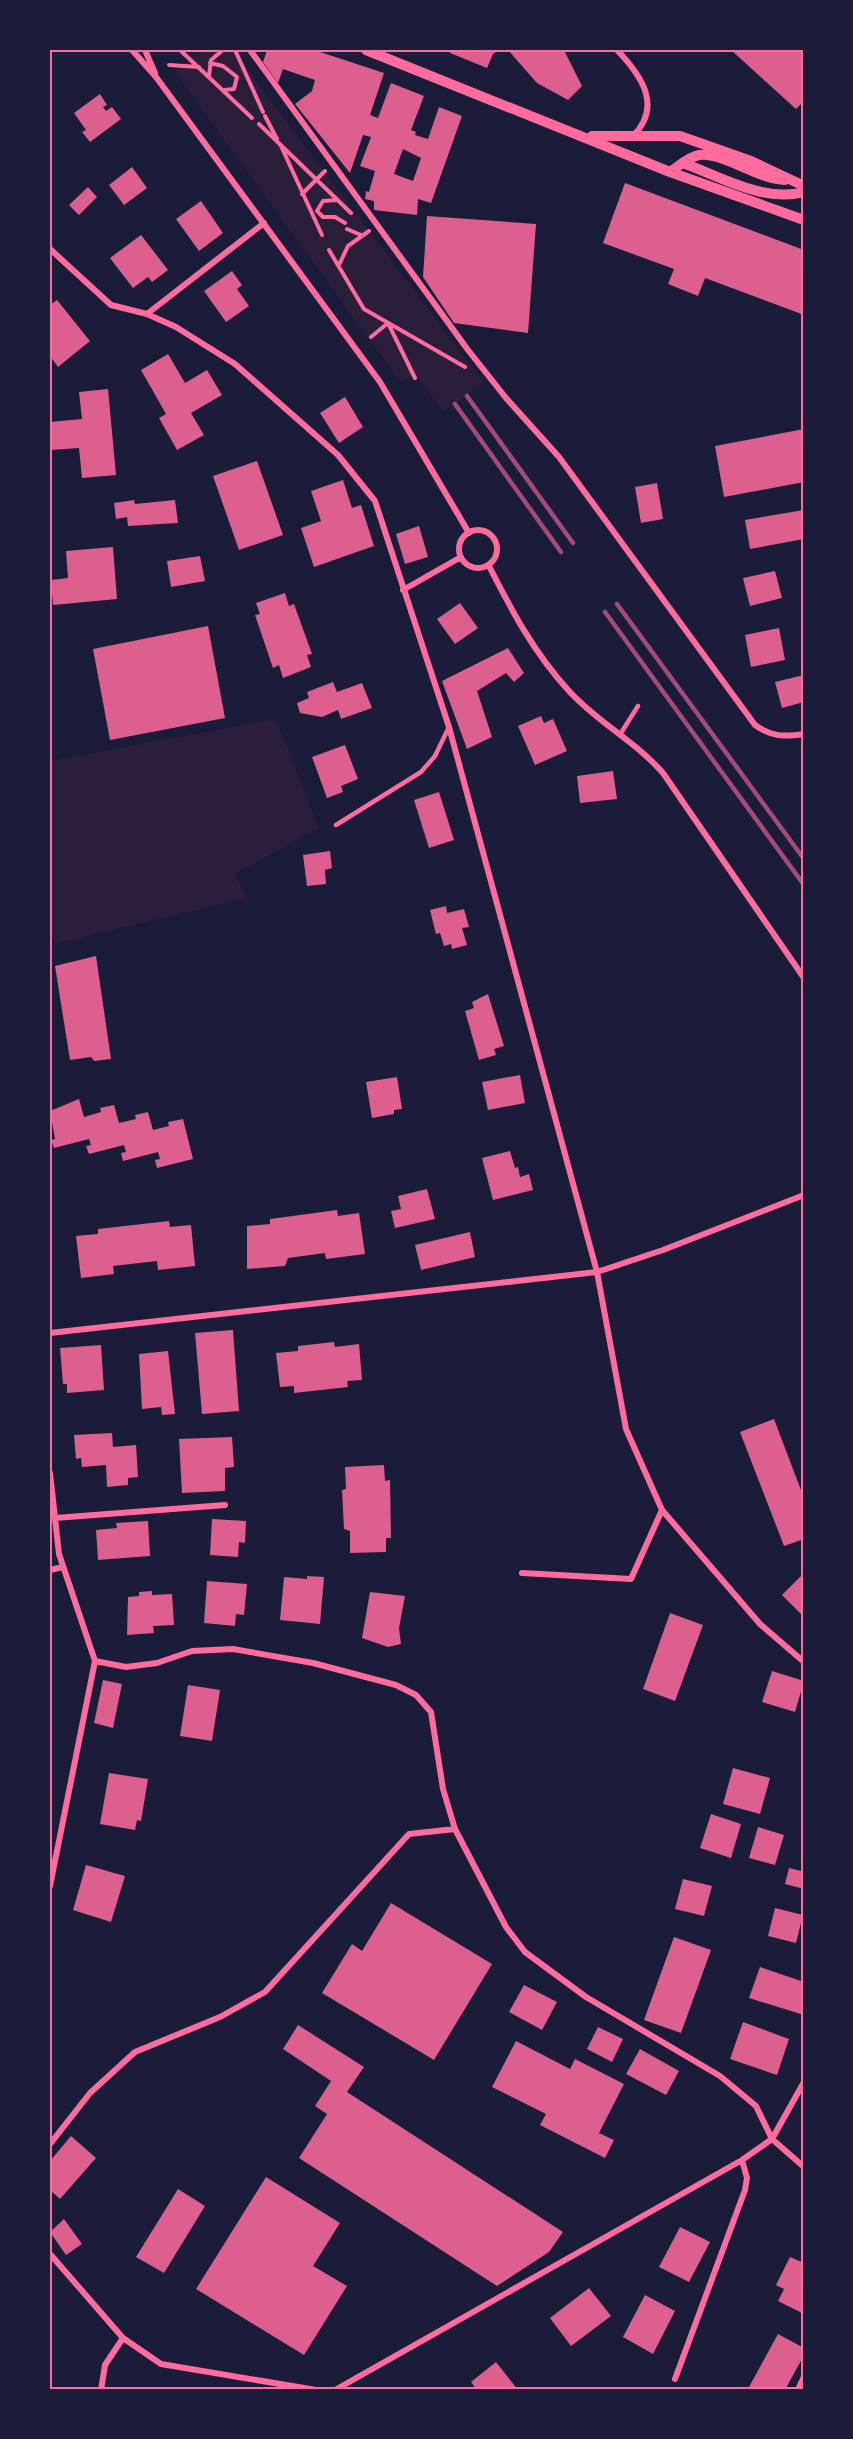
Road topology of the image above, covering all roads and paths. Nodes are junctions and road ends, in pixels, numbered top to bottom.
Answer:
1 (132, 50) edge
2 (146, 50) edge
3 (180, 50) edge
4 (223, 50) edge
5 (235, 50) edge
6 (250, 50) edge
7 (366, 50) edge
8 (617, 50) edge
9 (210, 63) junction
10 (170, 65) dead end
11 (199, 67) junction
12 (244, 74) junction
13 (156, 76) junction
14 (209, 77) junction
15 (237, 77) junction
16 (223, 90) junction
17 (252, 118) dead end
18 (259, 124) dead end
19 (581, 135) junction
20 (631, 137) junction
21 (280, 144) junction
22 (683, 163) junction
23 (328, 168) dead end
24 (670, 172) junction
25 (317, 179) junction
26 (791, 180) junction
27 (804, 186) edge
28 (804, 192) edge
29 (302, 194) junction
30 (338, 200) junction
31 (308, 207) junction
32 (317, 211) junction
33 (356, 217) dead end
34 (804, 220) edge
35 (264, 223) junction
36 (345, 223) dead end
37 (346, 229) dead end
38 (373, 230) dead end
39 (322, 235) dead end
40 (361, 235) junction
41 (50, 249) edge
42 (329, 250) dead end
43 (339, 266) junction
44 (147, 314) junction
45 (388, 323) junction
46 (370, 337) dead end
47 (475, 372) dead end
48 (415, 378) dead end
49 (469, 533) junction
50 (461, 557) junction
51 (489, 566) junction
52 (403, 590) junction
53 (638, 706) dead end
54 (449, 727) junction
55 (621, 733) junction
56 (804, 734) edge
57 (336, 825) dead end
58 (804, 978) edge
59 (804, 1196) edge
60 (597, 1272) junction
61 (50, 1333) edge
62 (50, 1473) edge
63 (225, 1506) dead end
64 (662, 1510) junction
65 (55, 1518) junction
66 (63, 1567) junction
67 (50, 1570) edge
68 (522, 1573) dead end
69 (95, 1661) junction
70 (804, 1662) edge
71 (455, 1829) junction
72 (50, 1886) edge
73 (804, 2082) edge
74 (772, 2139) junction
75 (50, 2144) edge
76 (742, 2160) junction
77 (804, 2167) edge
78 (50, 2254) edge
79 (123, 2338) junction
80 (804, 2375) edge
81 (675, 2379) dead end
82 (101, 2390) edge
83 (316, 2390) edge
84 (335, 2390) edge
85 (797, 2390) edge

1 - 13 street
2 - 13 street
3 - 11 path
4 - 9 path
5 - 12 path
6 - 56 street
7 - 19 street
8 - 20 street
9 - 14 path
9 - 15 path
10 - 11 path
11 - 14 path
12 - 15 path
12 - 21 path
13 - 35 street
14 - 16 path
15 - 16 path
16 - 17 path
18 - 21 path
19 - 20 street
19 - 24 street
20 - 26 street
21 - 25 path
21 - 29 path
22 - 24 street
22 - 26 street
22 - 28 street
23 - 25 path
24 - 34 street
25 - 29 path
25 - 30 path
26 - 27 street
29 - 31 path
30 - 32 path
30 - 33 path
31 - 32 path
31 - 39 path
32 - 36 path
35 - 44 street
35 - 49 street
37 - 40 path
38 - 40 path
40 - 43 path
41 - 44 street
42 - 43 path
43 - 45 path
44 - 52 street
45 - 46 path
45 - 47 path
45 - 48 path
49 - 50 street
49 - 51 street
50 - 51 street
50 - 52 street
51 - 55 street
52 - 54 street
53 - 55 lane
54 - 57 lane
54 - 60 street
55 - 58 street
59 - 60 street
60 - 61 street
60 - 64 street
62 - 65 street
63 - 65 street
64 - 68 street
64 - 70 street
65 - 66 street
66 - 67 street
66 - 69 street
69 - 71 street
69 - 72 street
71 - 74 street
71 - 75 street
73 - 74 street
74 - 76 street
74 - 77 street
76 - 81 street
76 - 84 street
78 - 79 street
79 - 82 street
79 - 83 street
80 - 85 lane

